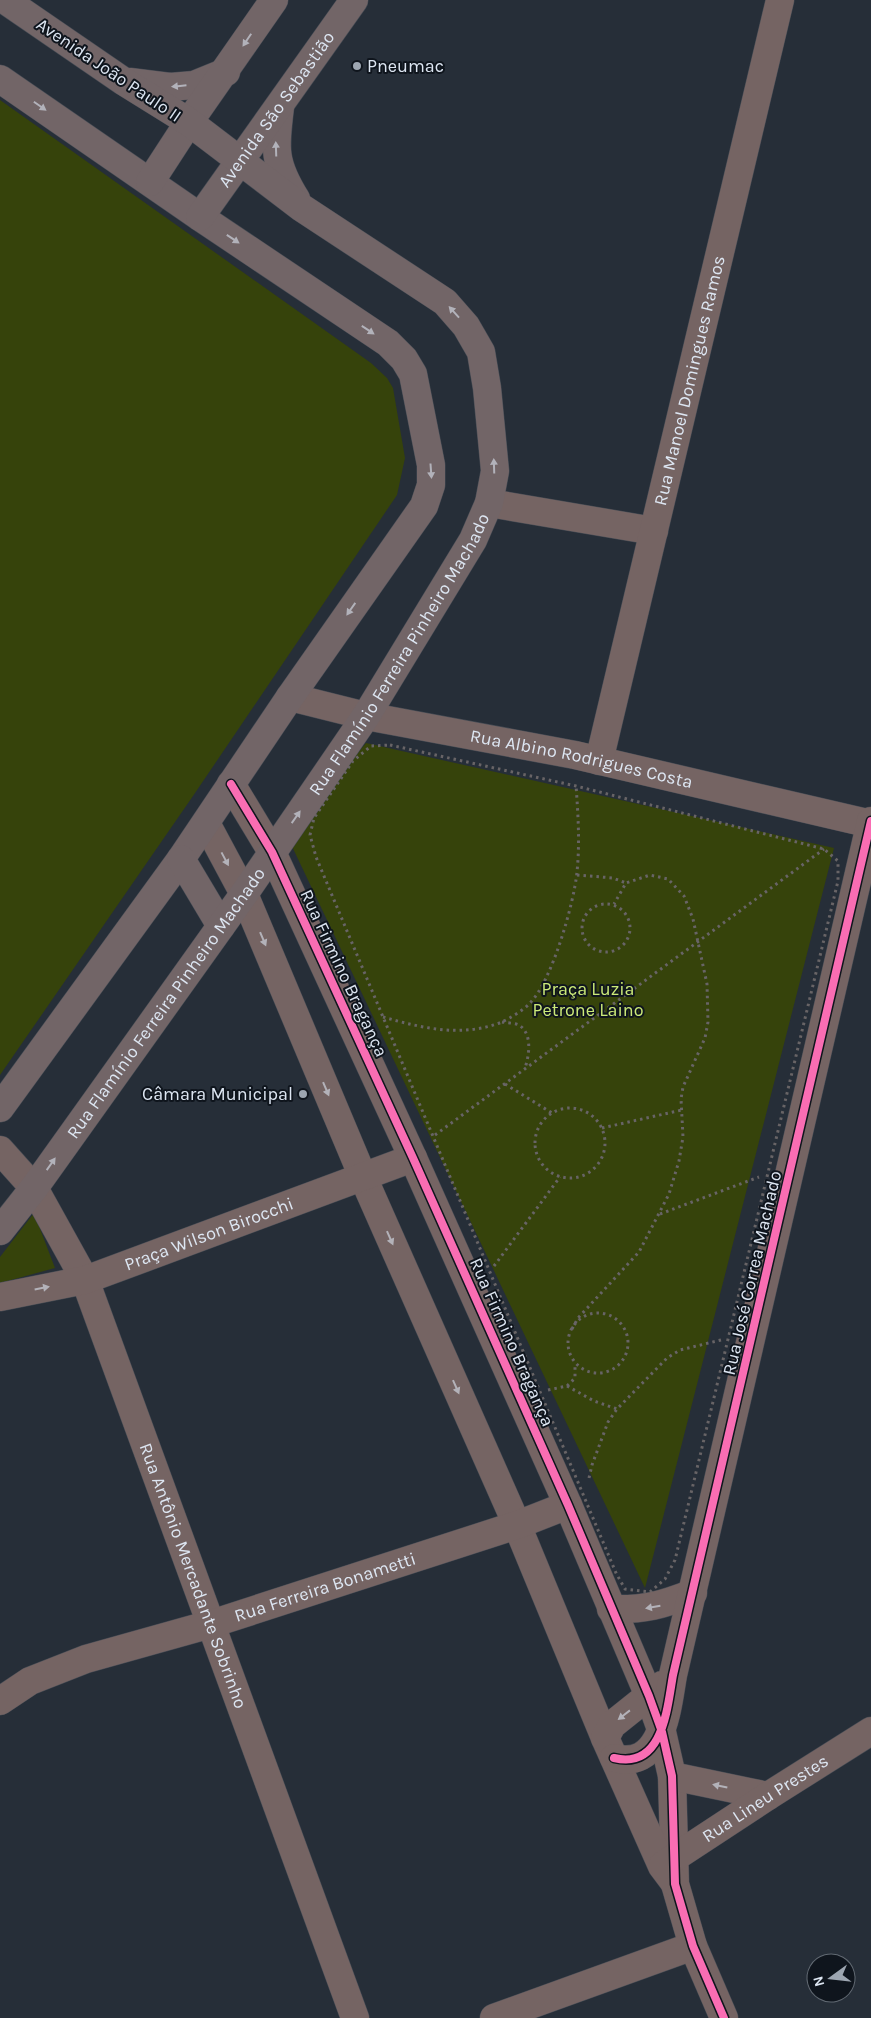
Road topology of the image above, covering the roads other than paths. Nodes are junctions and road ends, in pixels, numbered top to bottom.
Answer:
1 (5, 0) edge
2 (274, 0) edge
3 (354, 0) edge
4 (780, 0) edge
5 (226, 72) junction
6 (0, 79) edge
7 (123, 81) junction
8 (280, 102) junction
9 (189, 122) junction
10 (240, 161) junction
11 (150, 182) junction
12 (302, 208) junction
13 (200, 217) junction
14 (489, 503) junction
15 (654, 531) junction
16 (290, 697) junction
17 (366, 716) junction
18 (587, 758) junction
19 (231, 784) junction
20 (206, 823) junction
21 (871, 823) edge
22 (272, 852) junction
23 (181, 859) junction
24 (244, 894) junction
25 (221, 926) junction
26 (0, 1108) edge
27 (0, 1150) edge
28 (413, 1158) junction
29 (363, 1177) junction
30 (34, 1188) junction
31 (0, 1231) edge
32 (85, 1280) junction
33 (0, 1297) edge
34 (580, 1499) junction
35 (517, 1525) junction
36 (693, 1593) junction
37 (611, 1609) junction
38 (211, 1624) junction
39 (673, 1675) junction
40 (649, 1696) junction
41 (0, 1701) edge
42 (871, 1731) edge
43 (662, 1732) junction
44 (609, 1748) junction
45 (672, 1776) junction
46 (768, 1796) junction
47 (671, 1869) junction
48 (693, 1946) junction
49 (355, 2018) edge
50 (494, 2018) edge
51 (724, 2018) edge

1 - 7 main road, Avenida João Paulo II
2 -> 5 main road
3 - 8 main road, Avenida São Sebastião
4 - 15 street, Rua Manoel Domingues Ramos
5 -> 7 main road
5 - 9 main road
6 -> 11 main road
7 - 9 main road, Avenida João Paulo II
8 - 10 main road, Avenida São Sebastião
12 -> 8 main road
9 - 10 main road, Rua Flamínio Ferreira Pinheiro Machado
9 - 11 main road
10 - 12 main road, Rua Flamínio Ferreira Pinheiro Machado
10 - 13 main road, Avenida São Sebastião
11 - 13 main road
14 -> 12 main road, Rua Flamínio Ferreira Pinheiro Machado
13 -> 16 main road
14 - 15 street
14 - 17 main road, Rua Flamínio Ferreira Pinheiro Machado
15 - 18 street, Rua Manoel Domingues Ramos
16 - 17 street, Rua Albino Rodrigues Costa
16 - 19 main road
17 - 18 street, Rua Albino Rodrigues Costa
22 -> 17 main road, Rua Flamínio Ferreira Pinheiro Machado
18 - 21 street, Rua Albino Rodrigues Costa
19 - 20 main road
19 - 22 street, Rua Firmino Bragança
20 - 23 main road
20 -> 24 street
21 - 36 street, Rua José Correa Machado
22 - 24 main road, Rua Flamínio Ferreira Pinheiro Machado
22 - 28 street, Rua Firmino Bragança
23 - 25 main road
23 - 26 main road
24 - 25 main road, Rua Flamínio Ferreira Pinheiro Machado
24 -> 29 street
30 -> 25 main road, Rua Flamínio Ferreira Pinheiro Machado
27 - 30 street, Rua Antônio Mercadante Sobrinho
28 - 29 street, Praça Wilson Birocchi
28 - 34 street, Rua Firmino Bragança
29 - 32 street, Praça Wilson Birocchi
29 -> 35 street
30 - 31 main road, Rua Flamínio Ferreira Pinheiro Machado
30 - 32 street, Rua Antônio Mercadante Sobrinho
33 -> 32 street, Praça Wilson Birocchi
32 - 38 street, Rua Antônio Mercadante Sobrinho
34 - 35 street, Rua Ferreira Bonametti
34 - 37 street, Rua Firmino Bragança
35 - 38 street, Rua Ferreira Bonametti
35 - 44 street
36 -> 37 street
36 - 39 street, Rua José Correa Machado
37 - 40 street, Rua Firmino Bragança
38 - 41 street, Rua Ferreira Bonametti
38 - 49 street, Rua Antônio Mercadante Sobrinho
39 - 40 street
39 - 43 street, Rua José Correa Machado
40 - 43 street, Rua Firmino Bragança
40 -> 44 street
42 - 46 street, Rua Lineu Prestes
43 - 44 street
43 - 45 street, Rua Firmino Bragança
44 - 47 street
46 -> 45 street
45 - 47 street, Rua Firmino Bragança
46 - 47 street, Rua Lineu Prestes
47 - 48 street
48 - 50 street
48 - 51 street

